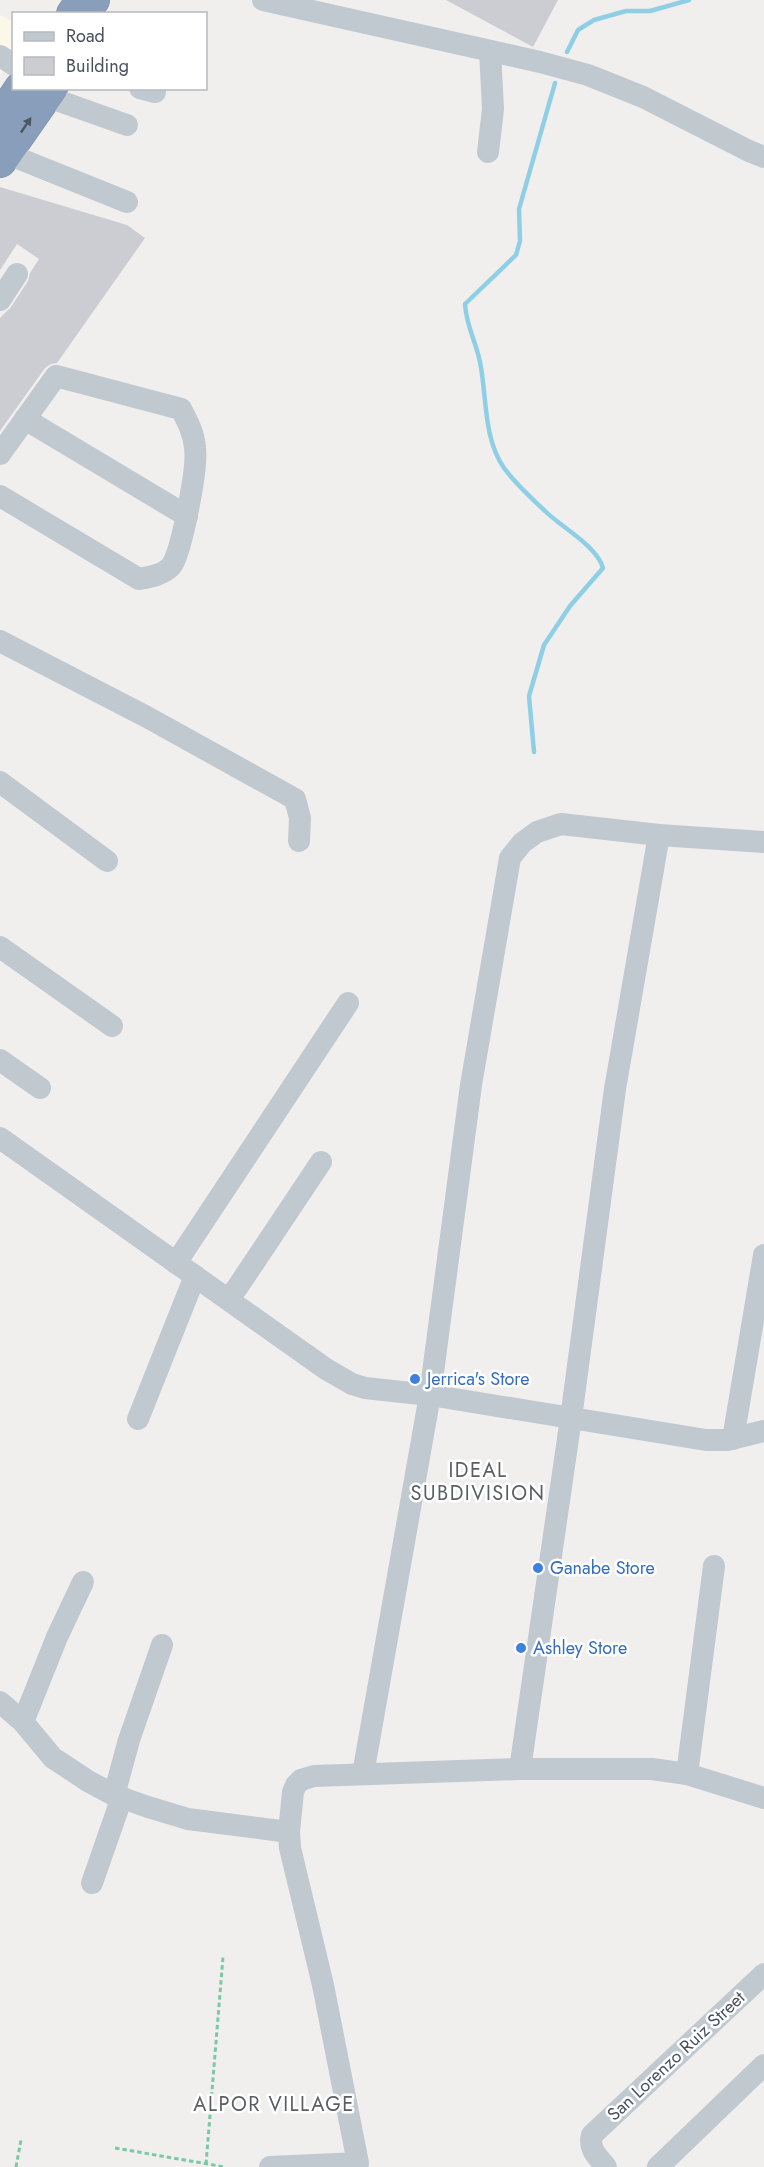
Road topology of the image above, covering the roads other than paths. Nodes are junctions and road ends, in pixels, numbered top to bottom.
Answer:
1 (93, 0) edge
2 (263, 0) edge
3 (75, 12) edge
4 (490, 51) junction
5 (39, 91) edge
6 (0, 120) edge
7 (127, 125) dead end
8 (488, 152) dead end
9 (2, 155) edge
10 (764, 156) edge
11 (127, 202) dead end
12 (17, 274) dead end
13 (0, 300) edge
14 (25, 419) junction
15 (0, 454) edge
16 (0, 496) edge
17 (188, 516) junction
18 (0, 641) edge
19 (0, 782) edge
20 (659, 835) junction
21 (299, 841) dead end
22 (764, 842) edge
23 (107, 861) dead end
24 (0, 947) edge
25 (348, 1003) dead end
26 (112, 1026) dead end
27 (0, 1060) edge
28 (40, 1088) dead end
29 (0, 1138) edge
30 (321, 1162) dead end
31 (764, 1255) edge
32 (177, 1263) junction
33 (195, 1276) junction
34 (228, 1298) junction
35 (430, 1395) junction
36 (571, 1418) junction
37 (138, 1419) dead end
38 (764, 1431) edge
39 (733, 1439) junction
40 (714, 1566) dead end
41 (83, 1582) dead end
42 (162, 1645) dead end
43 (0, 1702) edge
44 (24, 1722) junction
45 (520, 1770) junction
46 (363, 1774) junction
47 (687, 1774) junction
48 (118, 1796) junction
49 (764, 1798) edge
50 (289, 1832) junction
51 (92, 1883) dead end
52 (764, 1974) edge
53 (764, 2066) edge
54 (270, 2167) edge
55 (606, 2167) edge
56 (658, 2167) edge

1 - 3 highway
2 - 4 street
4 - 8 street
4 - 10 street
5 - 6 highway
5 - 7 street
9 -> 5 highway
9 - 11 street
12 - 13 street
14 - 15 street
14 - 17 street
14 - 17 street
16 - 17 street
18 - 21 street
19 - 23 street
20 - 22 street
20 - 35 street
20 - 36 street
24 - 26 street
25 - 32 street
27 - 28 street
29 - 32 street
30 - 34 street
31 - 39 street
32 - 33 street
33 - 34 street
33 - 37 street
34 - 35 street
35 - 36 street
35 - 46 street
36 - 39 street
36 - 45 street
38 - 39 street
40 - 47 street
41 - 44 street
42 - 48 street
43 - 44 street
44 - 48 street
45 - 46 street
45 - 47 street
46 - 50 street
47 - 49 street
48 - 50 street
48 - 51 street
50 - 54 street
52 - 55 street, San Lorenzo Ruiz Street
53 - 56 street

